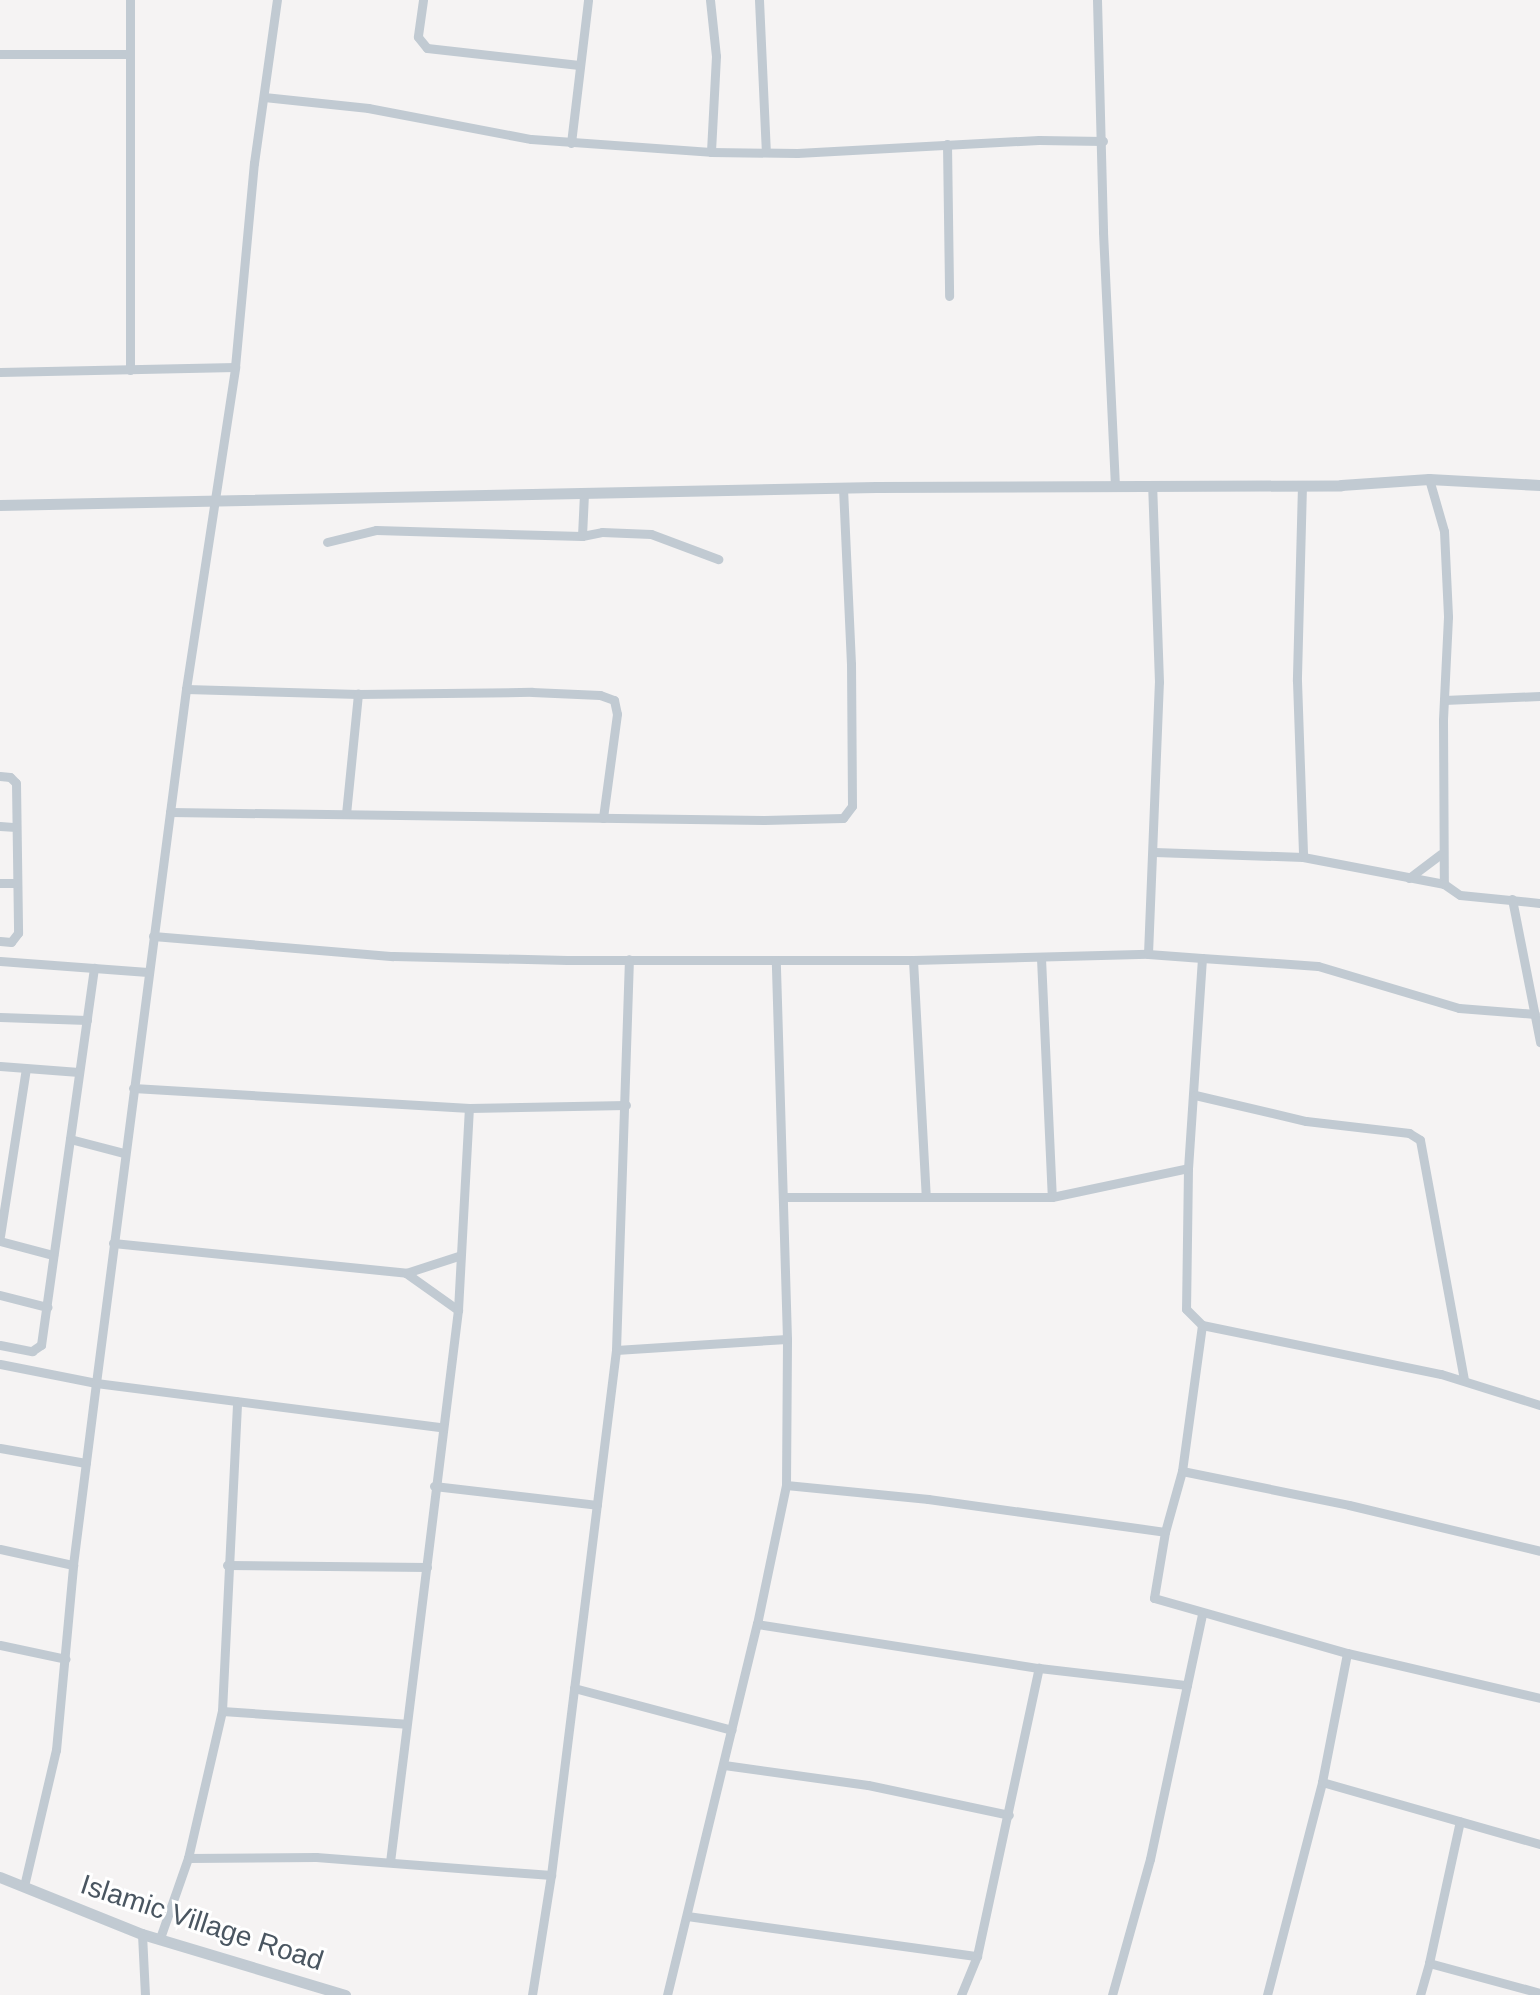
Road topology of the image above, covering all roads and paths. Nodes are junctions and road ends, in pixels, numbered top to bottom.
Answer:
1 (130, 0) edge
2 (277, 0) edge
3 (423, 0) edge
4 (588, 0) edge
5 (710, 0) edge
6 (759, 0) edge
7 (1097, 0) edge
8 (0, 54) edge
9 (129, 54) junction
10 (579, 65) junction
11 (264, 97) junction
12 (1103, 141) junction
13 (571, 143) junction
14 (947, 144) junction
15 (711, 152) junction
16 (766, 152) junction
17 (949, 296) dead end
18 (235, 367) junction
19 (130, 370) junction
20 (0, 372) edge
21 (1429, 479) junction
22 (1152, 485) junction
23 (1302, 485) junction
24 (1540, 485) edge
25 (1115, 486) junction
26 (843, 488) junction
27 (584, 493) junction
28 (214, 500) junction
29 (0, 505) edge
30 (582, 536) junction
31 (327, 542) dead end
32 (718, 559) dead end
33 (186, 689) junction
34 (358, 694) junction
35 (1540, 696) edge
36 (1444, 700) junction
37 (0, 776) edge
38 (170, 812) junction
39 (346, 814) junction
40 (603, 818) junction
41 (0, 826) edge
42 (16, 827) junction
43 (1154, 852) junction
44 (1441, 854) junction
45 (1303, 857) junction
46 (1409, 878) junction
47 (0, 883) edge
48 (17, 883) junction
49 (1444, 884) junction
50 (1512, 899) junction
51 (1540, 903) edge
52 (153, 936) junction
53 (0, 941) edge
54 (1148, 954) junction
55 (1041, 958) junction
56 (1202, 958) junction
57 (629, 959) junction
58 (776, 960) junction
59 (913, 960) junction
60 (0, 961) edge
61 (94, 968) junction
62 (148, 972) junction
63 (1535, 1014) junction
64 (0, 1017) edge
65 (87, 1020) junction
66 (1540, 1042) edge
67 (0, 1066) edge
68 (26, 1069) junction
69 (79, 1072) junction
70 (133, 1088) junction
71 (1195, 1095) junction
72 (626, 1105) junction
73 (469, 1108) junction
74 (70, 1139) junction
75 (124, 1153) junction
76 (1188, 1168) junction
77 (4, 1183) edge
78 (784, 1197) junction
79 (926, 1197) junction
80 (1052, 1197) junction
81 (0, 1239) edge
82 (113, 1243) junction
83 (53, 1255) junction
84 (458, 1256) junction
85 (406, 1273) junction
86 (0, 1295) edge
87 (47, 1307) junction
88 (458, 1310) junction
89 (1202, 1325) junction
90 (787, 1339) junction
91 (0, 1345) edge
92 (616, 1350) junction
93 (0, 1364) edge
94 (1464, 1380) junction
95 (96, 1383) junction
96 (237, 1401) junction
97 (1540, 1405) edge
98 (441, 1427) junction
99 (0, 1448) edge
100 (86, 1463) junction
101 (1182, 1471) junction
102 (786, 1485) junction
103 (434, 1486) junction
104 (597, 1505) junction
105 (1165, 1532) junction
106 (0, 1549) edge
107 (1540, 1551) edge
108 (73, 1565) junction
109 (227, 1565) junction
110 (427, 1567) junction
111 (1202, 1614) junction
112 (757, 1624) junction
113 (0, 1645) edge
114 (1347, 1653) junction
115 (66, 1659) junction
116 (1039, 1668) junction
117 (1187, 1685) junction
118 (574, 1688) junction
119 (1540, 1698) edge
120 (222, 1711) junction
121 (406, 1724) junction
122 (732, 1730) junction
123 (724, 1765) junction
124 (1322, 1782) junction
125 (1009, 1815) junction
126 (1460, 1821) junction
127 (1540, 1844) edge
128 (188, 1858) junction
129 (390, 1862) junction
130 (551, 1875) junction
131 (0, 1877) edge
132 (24, 1886) junction
133 (687, 1916) junction
134 (142, 1934) junction
135 (160, 1938) junction
136 (977, 1956) junction
137 (1429, 1963) junction
138 (312, 1989) edge
139 (1540, 1993) edge
140 (145, 1995) edge
141 (345, 1995) edge
142 (532, 1995) edge
143 (667, 1995) edge
144 (961, 1995) edge
145 (1112, 1995) edge
146 (1267, 1995) edge
147 (1420, 1995) edge

1 - 9 street
2 - 11 street
3 - 10 street
4 - 10 street
5 - 15 street
6 - 16 street
7 - 12 street
8 - 9 street
9 - 19 street
10 - 13 street
11 - 13 street
11 - 18 street
12 - 14 street
12 - 25 street
13 - 15 street
14 - 16 street
14 - 17 street
15 - 16 street
18 - 19 street
18 - 28 street
19 - 20 street
21 - 23 street
21 - 24 street
21 - 36 street
22 - 23 street
22 - 25 street
22 - 43 street
23 - 45 street
25 - 26 street
26 - 27 street
26 - 40 street
27 - 28 street
27 - 30 street
28 - 29 street
28 - 33 street
30 - 31 street
30 - 32 street
33 - 34 street
33 - 38 street
34 - 39 street
34 - 40 street
35 - 36 street
36 - 44 street
37 - 42 street
38 - 39 street
38 - 52 street
39 - 40 street
41 - 42 street
42 - 48 street
43 - 45 street
43 - 54 street
44 - 46 street
44 - 49 street
45 - 46 street
46 - 49 street
47 - 48 street
48 - 53 street
49 - 50 street
50 - 51 street
50 - 63 street
52 - 57 street
52 - 62 street
54 - 55 street
54 - 56 street
55 - 59 street
55 - 80 street
56 - 63 street
56 - 71 street
57 - 58 street
57 - 72 street
58 - 59 street
58 - 78 street
59 - 79 street
60 - 61 street
61 - 62 street
61 - 65 street
62 - 70 street
63 - 66 street
64 - 65 street
65 - 69 street
67 - 68 street
68 - 69 street
68 - 77 street
69 - 74 street
70 - 73 street
70 - 75 street
71 - 76 street
71 - 94 street
72 - 73 street
72 - 92 street
73 - 84 street
74 - 75 street
74 - 83 street
75 - 82 street
76 - 80 street
76 - 89 street
77 - 81 street
78 - 79 street
78 - 90 street
79 - 80 street
81 - 83 street
82 - 85 street
82 - 95 street
83 - 87 street
84 - 85 street
84 - 88 street
85 - 88 street
86 - 87 street
87 - 91 street
88 - 98 street
89 - 94 street
89 - 101 street
90 - 92 street
90 - 102 street
92 - 104 street
93 - 95 street
94 - 97 street
95 - 96 street
95 - 100 street
96 - 98 street
96 - 109 street
98 - 103 street
99 - 100 street
100 - 108 street
101 - 105 street
101 - 107 street
102 - 105 street
102 - 112 street
103 - 104 street
103 - 110 street
104 - 118 street
105 - 111 street
106 - 108 street
108 - 115 street
109 - 110 street
109 - 120 street
110 - 121 street
111 - 114 street
111 - 117 street
112 - 116 street
112 - 122 street
113 - 115 street
114 - 119 street
114 - 124 street
115 - 132 street
116 - 117 street
116 - 125 street
117 - 145 street
118 - 122 street
118 - 130 street
120 - 121 street
120 - 128 street
121 - 129 street
122 - 123 street
123 - 125 street
123 - 133 street
124 - 126 street
124 - 146 street
125 - 136 street
126 - 127 street
126 - 137 street
128 - 129 street
128 - 135 street
129 - 130 street
130 - 142 street
131 - 132 street, Islamic Village Road
132 - 134 street, Islamic Village Road
133 - 136 street
133 - 143 street
134 - 135 street, Islamic Village Road
134 - 140 street
135 - 138 street, Islamic Village Road
136 - 144 street
137 - 139 street
137 - 147 street
138 - 141 street, Islamic Village Road

